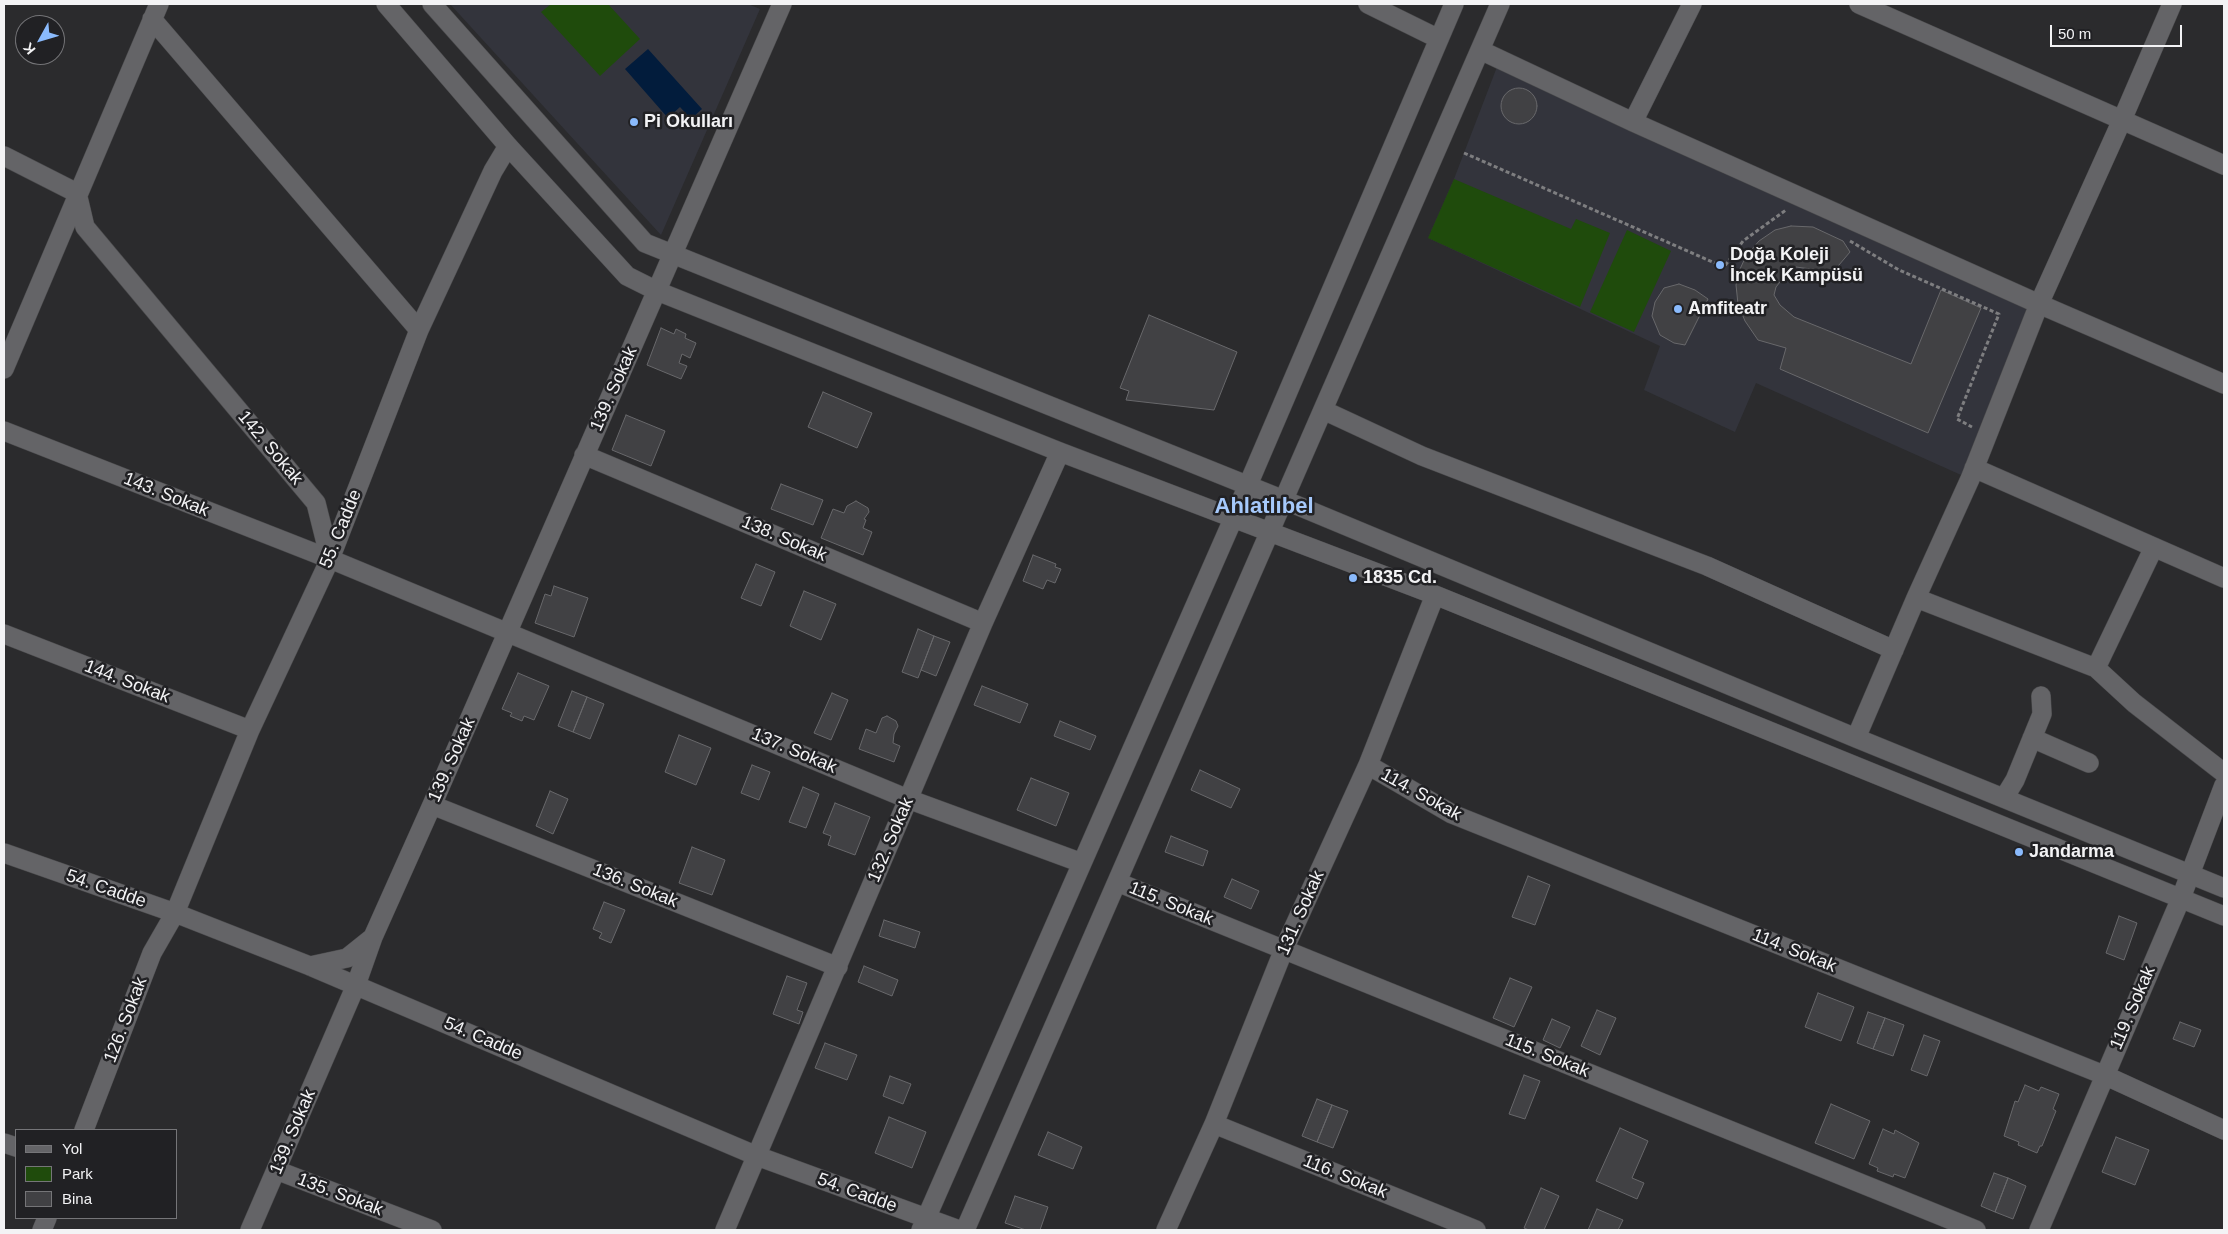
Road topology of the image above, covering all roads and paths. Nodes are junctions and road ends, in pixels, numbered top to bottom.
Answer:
1 (386, 4) edge
2 (432, 4) edge
3 (782, 4) edge
4 (1368, 4) edge
5 (1454, 4) edge
6 (1500, 4) edge
7 (1692, 4) edge
8 (1859, 4) edge
9 (2172, 4) edge
10 (156, 12) edge
11 (1439, 39) junction
12 (1480, 50) junction
13 (2122, 120) junction
14 (1633, 122) junction
15 (508, 146) junction
16 (1464, 153) dead end
17 (4, 156) edge
18 (2224, 165) edge
19 (77, 193) junction
20 (1787, 210) dead end
21 (1843, 236) dead end
22 (672, 254) junction
23 (657, 291) junction
24 (2038, 304) junction
25 (419, 330) junction
26 (4, 370) edge
27 (2224, 384) edge
28 (1323, 410) junction
29 (4, 431) edge
30 (1987, 435) junction
31 (1060, 452) junction
32 (584, 455) junction
33 (1974, 468) junction
34 (1248, 486) junction
35 (1284, 500) junction
36 (1233, 517) junction
37 (1270, 532) junction
38 (2154, 547) junction
39 (330, 558) junction
40 (2224, 578) edge
41 (1435, 595) junction
42 (1916, 598) junction
43 (983, 623) junction
44 (508, 632) junction
45 (4, 634) edge
46 (1894, 650) junction
47 (2096, 668) junction
48 (2040, 696) dead end
49 (250, 730) junction
50 (1856, 738) junction
51 (2032, 738) junction
52 (2089, 763) dead end
53 (1368, 765) junction
54 (2224, 773) edge
55 (2224, 785) edge
56 (908, 798) junction
57 (2004, 798) junction
58 (432, 805) junction
59 (4, 854) edge
60 (1082, 863) junction
61 (2189, 873) junction
62 (1117, 882) junction
63 (2224, 888) edge
64 (2181, 898) junction
65 (175, 913) junction
66 (2224, 916) edge
67 (372, 937) junction
68 (1284, 949) junction
69 (310, 966) junction
70 (838, 967) junction
71 (356, 985) junction
72 (2104, 1075) junction
73 (1214, 1124) junction
74 (84, 1129) edge
75 (2224, 1130) edge
76 (757, 1156) junction
77 (276, 1170) junction
78 (924, 1225) edge
79 (250, 1230) edge
80 (432, 1230) edge
81 (725, 1230) edge
82 (959, 1230) edge
83 (965, 1230) edge
84 (1166, 1230) edge
85 (1476, 1230) edge
86 (1976, 1230) edge
87 (2039, 1230) edge

1 - 15 street
2 - 22 street
3 - 22 street, 139. Sokak
4 - 11 street
5 - 11 street
6 - 12 street
7 - 14 street
8 - 13 street
9 - 13 street
10 - 19 street
10 - 25 street
11 - 34 street
12 - 14 street
12 - 28 street
13 - 18 street
13 - 24 street
14 - 24 street
15 - 23 street
15 - 25 street, 55. Cadde
16 - 20 path
17 - 19 street
19 - 26 street
19 - 39 street, 142. Sokak
21 - 30 path
22 - 23 street, 139. Sokak
22 - 34 street
23 - 31 street
23 - 32 street, 139. Sokak
24 - 27 street
24 - 30 street
25 - 39 street, 55. Cadde
28 - 35 street
28 - 46 street
29 - 39 street, 143. Sokak
30 - 33 street
31 - 36 street
31 - 43 street, 132. Sokak
32 - 43 street, 138. Sokak
32 - 44 street, 139. Sokak
33 - 38 street
33 - 42 street
34 - 35 street
34 - 36 street
35 - 37 street
35 - 50 street
36 - 37 street
36 - 60 street
37 - 41 street
37 - 62 street
38 - 40 street
38 - 47 street
39 - 44 street
39 - 49 street, 55. Cadde
41 - 53 street, 131. Sokak
41 - 64 street
42 - 46 street
42 - 47 street
43 - 56 street, 132. Sokak
44 - 56 street, 137. Sokak
44 - 58 street, 139. Sokak
45 - 49 street, 144. Sokak
46 - 50 street
47 - 54 street
48 - 51 street
49 - 65 street, 55. Cadde
50 - 57 street
51 - 52 street
51 - 57 street
53 - 68 street, 131. Sokak
53 - 72 street, 114. Sokak
55 - 61 street, 119. Sokak
56 - 60 street, 137. Sokak
56 - 70 street, 132. Sokak
57 - 61 street
58 - 67 street, 139. Sokak
58 - 70 street, 136. Sokak
59 - 65 street, 54. Cadde
60 - 78 street
61 - 63 street
61 - 64 street, 119. Sokak
62 - 68 street, 115. Sokak
62 - 83 street
64 - 66 street
64 - 72 street, 119. Sokak
65 - 69 street, 54. Cadde
65 - 74 street, 126. Sokak
67 - 69 street
67 - 71 street, 139. Sokak
68 - 73 street, 131. Sokak
68 - 86 street, 115. Sokak
69 - 71 street, 54. Cadde
70 - 76 street, 132. Sokak
71 - 76 street, 54. Cadde
71 - 77 street, 139. Sokak
72 - 75 street, 114. Sokak
72 - 87 street, 119. Sokak
73 - 84 street, 131. Sokak
73 - 85 street, 116. Sokak
76 - 78 street, 54. Cadde
76 - 81 street, 132. Sokak
77 - 79 street, 139. Sokak
77 - 80 street, 135. Sokak
78 - 82 street, 54. Cadde

